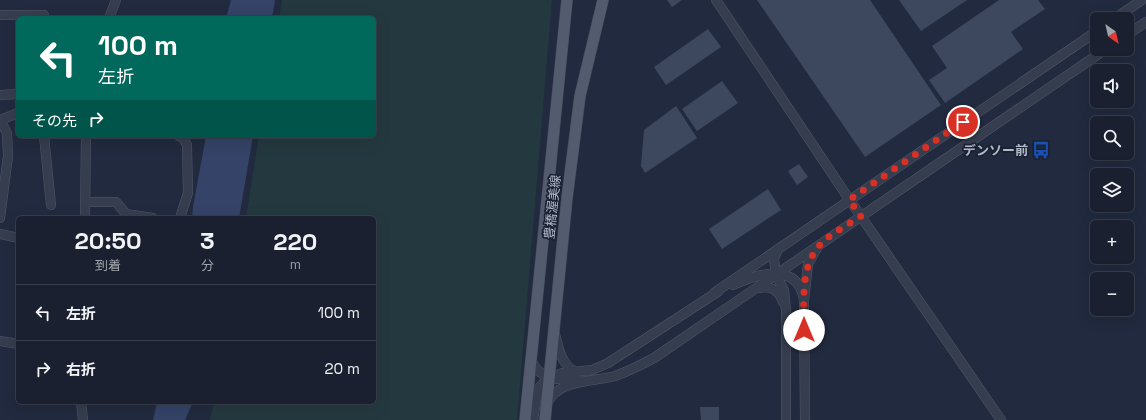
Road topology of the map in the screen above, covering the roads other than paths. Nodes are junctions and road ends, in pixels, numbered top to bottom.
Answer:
1 (116, 0) edge
2 (567, 0) edge
3 (604, 0) edge
4 (716, 0) edge
5 (1142, 0) edge
6 (1124, 12) edge
7 (0, 14) edge
8 (44, 16) dead end
9 (110, 16) edge
10 (1146, 22) edge
11 (1134, 30) edge
12 (1090, 36) edge
13 (1096, 56) edge
14 (16, 94) edge
15 (0, 95) edge
16 (16, 114) edge
17 (0, 120) edge
18 (44, 138) edge
19 (86, 138) edge
20 (183, 138) edge
21 (849, 200) junction
22 (86, 202) junction
23 (51, 205) dead end
24 (85, 216) edge
25 (140, 216) edge
26 (181, 216) edge
27 (861, 216) junction
28 (0, 218) edge
29 (0, 234) edge
30 (16, 238) edge
31 (821, 244) junction
32 (778, 249) junction
33 (776, 274) junction
34 (755, 288) junction
35 (714, 293) junction
36 (804, 300) junction
37 (786, 310) junction
38 (553, 330) junction
39 (0, 341) edge
40 (16, 344) edge
41 (531, 359) junction
42 (575, 372) junction
43 (549, 378) junction
44 (593, 380) junction
45 (81, 404) edge
46 (546, 406) junction
47 (83, 420) edge
48 (525, 420) edge
49 (533, 420) edge
50 (545, 420) edge
51 (786, 420) edge
52 (805, 420) edge
53 (1001, 420) edge

1 - 9 street
2 - 41 main road, 豊橋渥美線
3 - 38 main road, 豊橋渥美線
4 - 21 street
5 - 6 street
7 - 8 street
10 - 11 street
12 - 21 street
13 - 27 street
14 - 15 street
16 - 17 street
17 - 28 street
18 - 23 street
19 - 22 street
20 - 26 street
21 - 27 street
21 - 32 street
22 - 24 street
22 - 25 street
27 - 31 street
27 - 53 street
29 - 30 street
31 - 33 street
31 - 36 street
32 - 33 street
32 - 35 street
33 - 34 street
33 - 35 street
33 - 36 street
33 - 37 street
34 - 37 street
34 - 44 street
35 - 42 street
36 - 52 street
37 - 51 street
38 - 42 street
38 - 43 main road, 豊橋渥美線
39 - 40 street
41 - 43 street
41 - 48 main road, 豊橋渥美線
42 - 43 street
43 - 44 street
43 - 46 main road, 豊橋渥美線
43 - 49 street
44 - 46 street
45 - 47 street
46 - 50 main road, 豊橋渥美線

